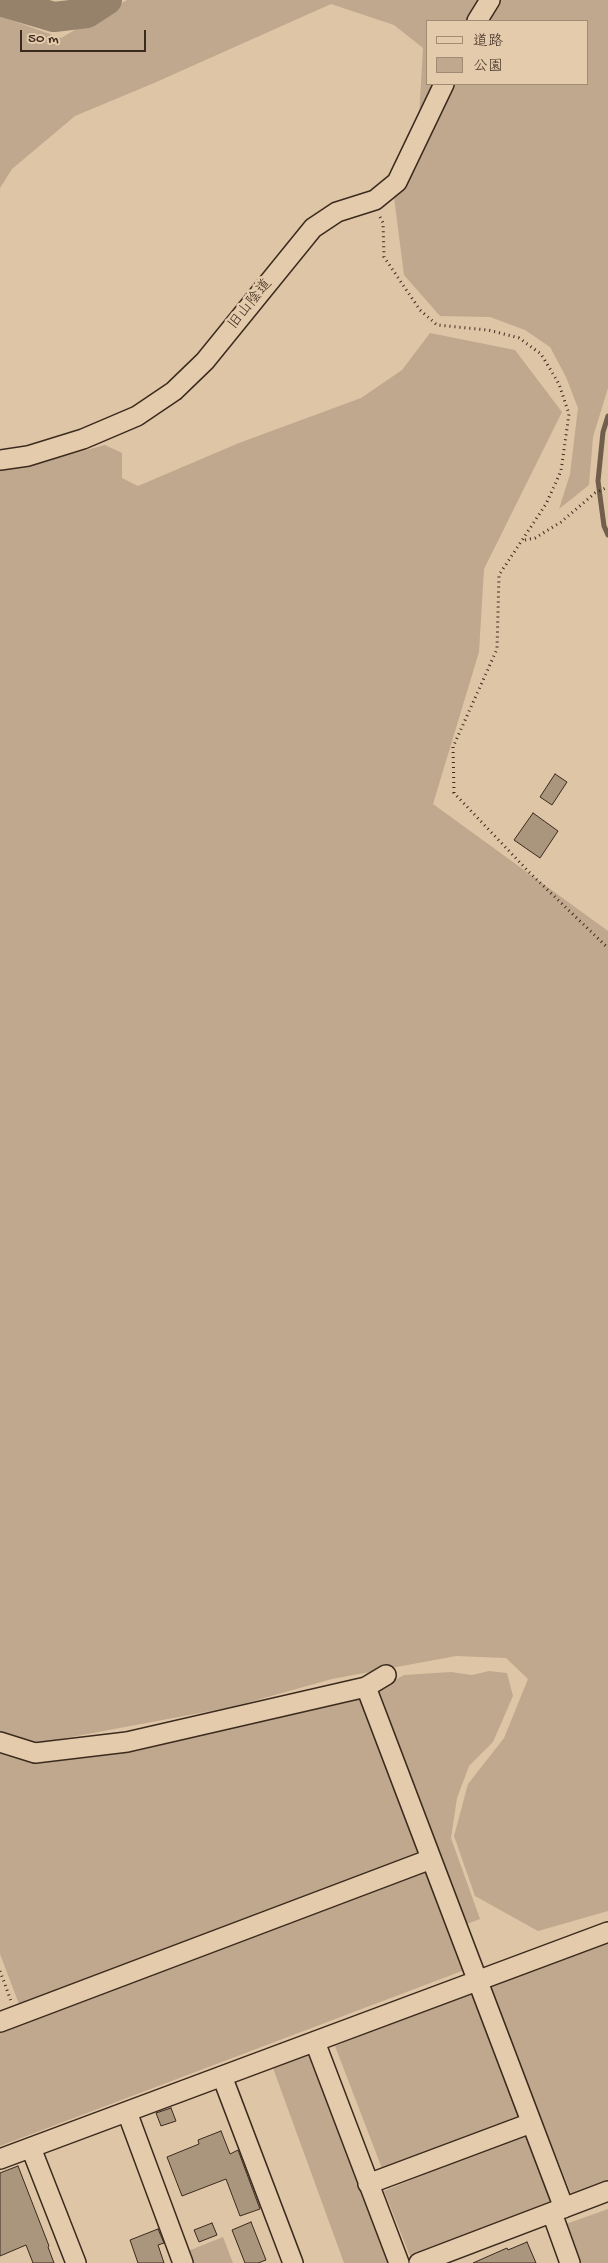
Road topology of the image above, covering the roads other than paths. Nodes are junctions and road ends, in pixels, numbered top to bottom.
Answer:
1 (490, 0) edge
2 (478, 20) edge
3 (444, 85) edge
4 (0, 460) edge
5 (386, 1675) dead end
6 (366, 1686) junction
7 (0, 1742) edge
8 (431, 1859) junction
9 (608, 1932) edge
10 (478, 1980) junction
11 (8, 2019) edge
12 (314, 2042) junction
13 (222, 2076) junction
14 (127, 2112) junction
15 (532, 2123) junction
16 (31, 2148) junction
17 (0, 2159) edge
18 (368, 2184) junction
19 (608, 2191) edge
20 (558, 2210) junction
21 (460, 2256) edge
22 (76, 2263) edge
23 (183, 2263) edge
24 (293, 2263) edge
25 (398, 2263) edge
26 (419, 2263) edge
27 (570, 2263) edge

1 - 2 street
3 - 4 street, 旧山陰道
5 - 6 street
6 - 7 street
6 - 8 street
8 - 10 street
8 - 11 street
9 - 10 street
10 - 12 street
10 - 15 street
12 - 13 street
12 - 18 street
13 - 14 street
13 - 24 street
14 - 16 street
14 - 23 street
15 - 18 street
15 - 20 street
16 - 17 street
16 - 22 street
18 - 25 street
19 - 20 street
20 - 21 street
20 - 27 street
21 - 26 street

